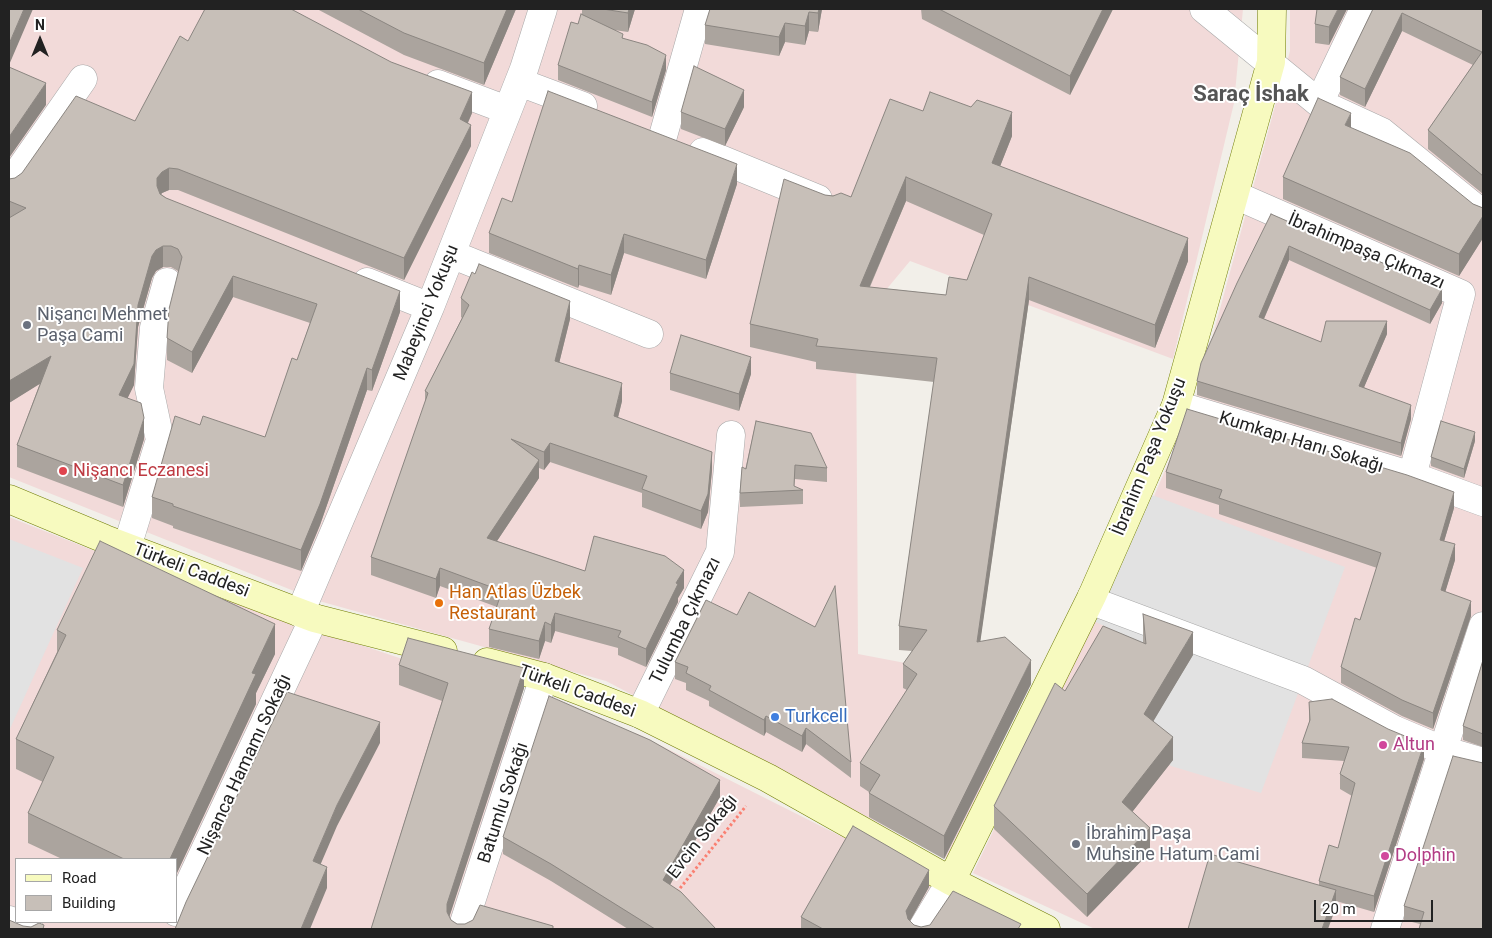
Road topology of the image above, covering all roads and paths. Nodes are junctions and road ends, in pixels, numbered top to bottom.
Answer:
1 (543, 9) edge
2 (699, 9) edge
3 (1204, 9) edge
4 (1272, 9) edge
5 (1364, 9) edge
6 (1271, 62) junction
7 (521, 75) junction
8 (416, 76) edge
9 (83, 79) dead end
10 (1319, 103) junction
11 (507, 110) junction
12 (608, 116) edge
13 (636, 126) edge
14 (663, 136) junction
15 (9, 185) edge
16 (1235, 196) junction
17 (831, 204) edge
18 (1483, 214) edge
19 (451, 254) junction
20 (347, 274) edge
21 (167, 282) dead end
22 (430, 307) junction
23 (649, 334) dead end
24 (1176, 405) junction
25 (731, 435) dead end
26 (1412, 476) junction
27 (9, 499) edge
28 (1483, 502) edge
29 (127, 547) junction
30 (1092, 596) junction
31 (307, 615) junction
32 (1483, 626) edge
33 (544, 677) junction
34 (640, 714) junction
35 (1442, 750) junction
36 (1483, 762) edge
37 (768, 778) junction
38 (951, 881) junction
39 (672, 892) edge
40 (178, 907) edge
41 (16, 923) edge
42 (29, 929) edge
43 (462, 929) edge
44 (922, 929) edge
45 (1046, 929) edge
46 (1385, 929) edge

1 - 7 street, Mabeyinci Yokuşu
2 - 14 street
3 - 6 street
4 - 6 main road, İbrahim Paşa Yokuşu
5 - 10 street
6 - 10 street
6 - 16 main road, İbrahim Paşa Yokuşu
7 - 11 street, Mabeyinci Yokuşu
7 - 12 street
8 - 11 street
9 - 15 street
10 - 18 street
11 - 19 street, Mabeyinci Yokuşu
13 - 14 street
14 - 17 street
16 - 24 main road, İbrahim Paşa Yokuşu
16 - 26 street, İbrahimpaşa Çıkmazı
19 - 22 street, Mabeyinci Yokuşu
19 - 23 street
20 - 22 street
21 - 29 street
22 - 31 street, Mabeyinci Yokuşu
24 - 26 street, Kumkapı Hanı Sokağı
24 - 30 main road, İbrahim Paşa Yokuşu
25 - 34 street, Tulumba Çıkmazı
26 - 28 street, Kumkapı Hanı Sokağı
27 - 29 main road, Türkeli Caddesi
29 - 31 main road, Türkeli Caddesi
30 - 35 street
30 - 38 main road, İbrahim Paşa Yokuşu
31 - 33 main road, Türkeli Caddesi
31 - 40 street, Nişanca Hamamı Sokağı
32 - 35 street
33 - 34 main road, Türkeli Caddesi
33 - 43 street, Batumlu Sokağı
34 - 37 main road, Türkeli Caddesi
35 - 36 street
35 - 46 street
37 - 38 main road, Türkeli Caddesi
37 - 39 path, Evcin Sokağı
38 - 44 street
38 - 45 main road, Türkeli Caddesi
41 - 42 street

